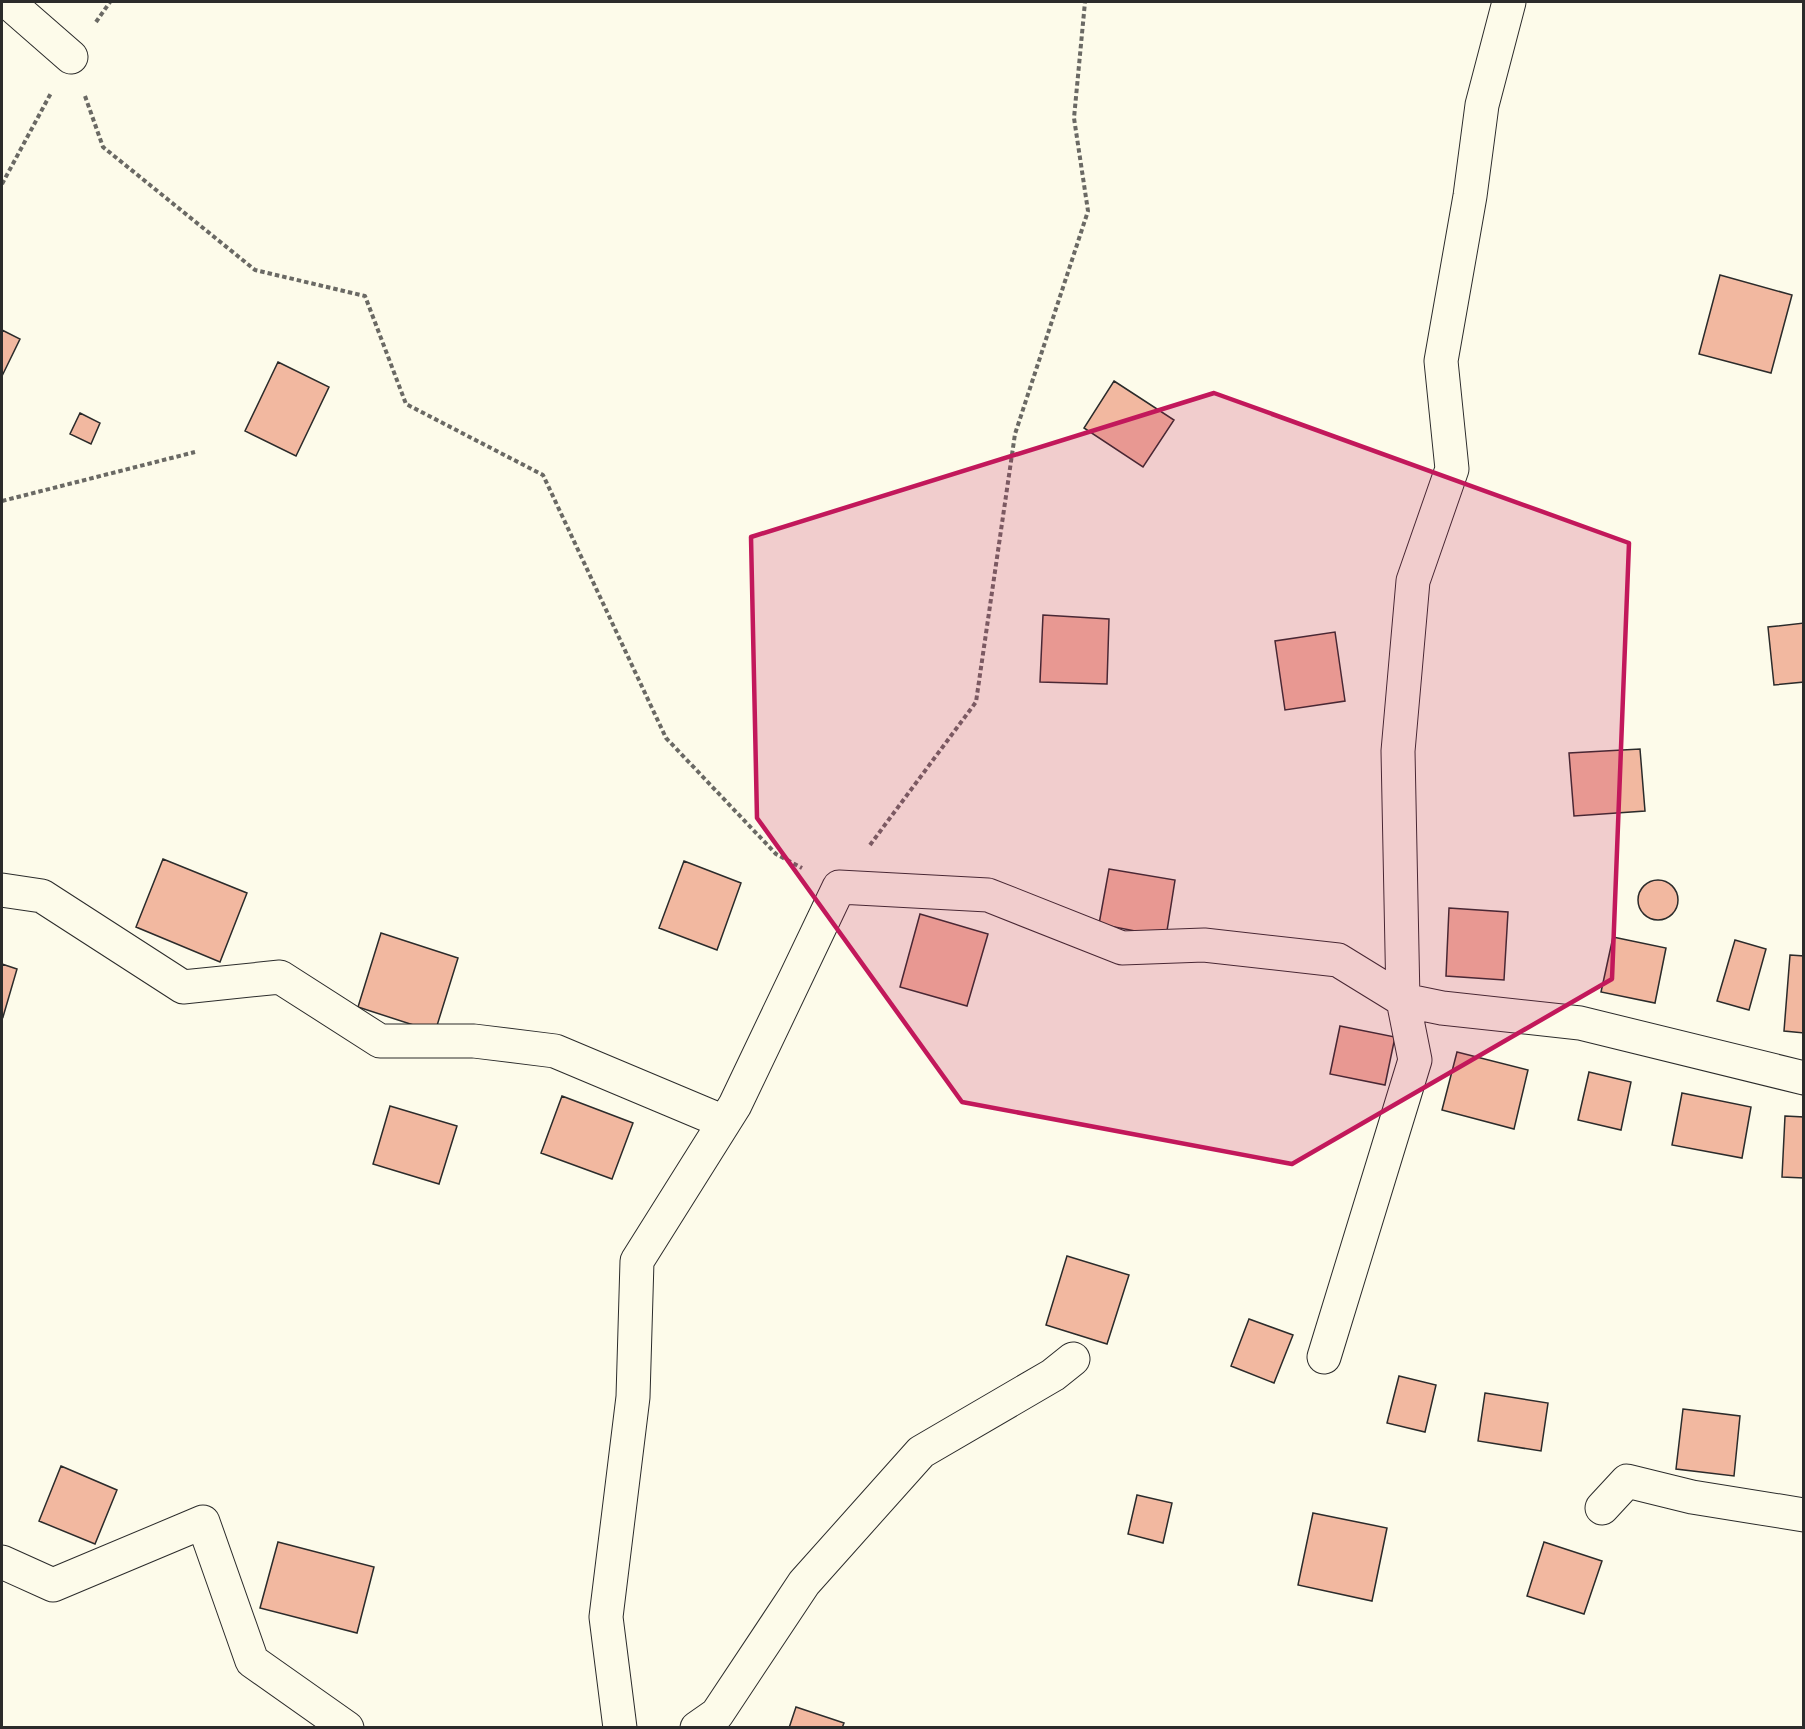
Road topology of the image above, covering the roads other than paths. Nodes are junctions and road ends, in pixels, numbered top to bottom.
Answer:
1 (8, 2) edge
2 (1509, 2) edge
3 (71, 57) road end
4 (2, 890) edge
5 (1403, 1000) junction
6 (1803, 1078) edge
7 (724, 1122) junction
8 (1324, 1357) dead end
9 (1073, 1359) dead end
10 (1602, 1508) dead end
11 (1803, 1515) edge
12 (2, 1562) edge
13 (347, 1728) edge
14 (620, 1728) edge
15 (697, 1728) edge

1 - 3 street
2 - 5 street
4 - 7 street
5 - 6 street
5 - 7 street
5 - 8 street
7 - 14 street
9 - 15 street
10 - 11 street
12 - 13 street

